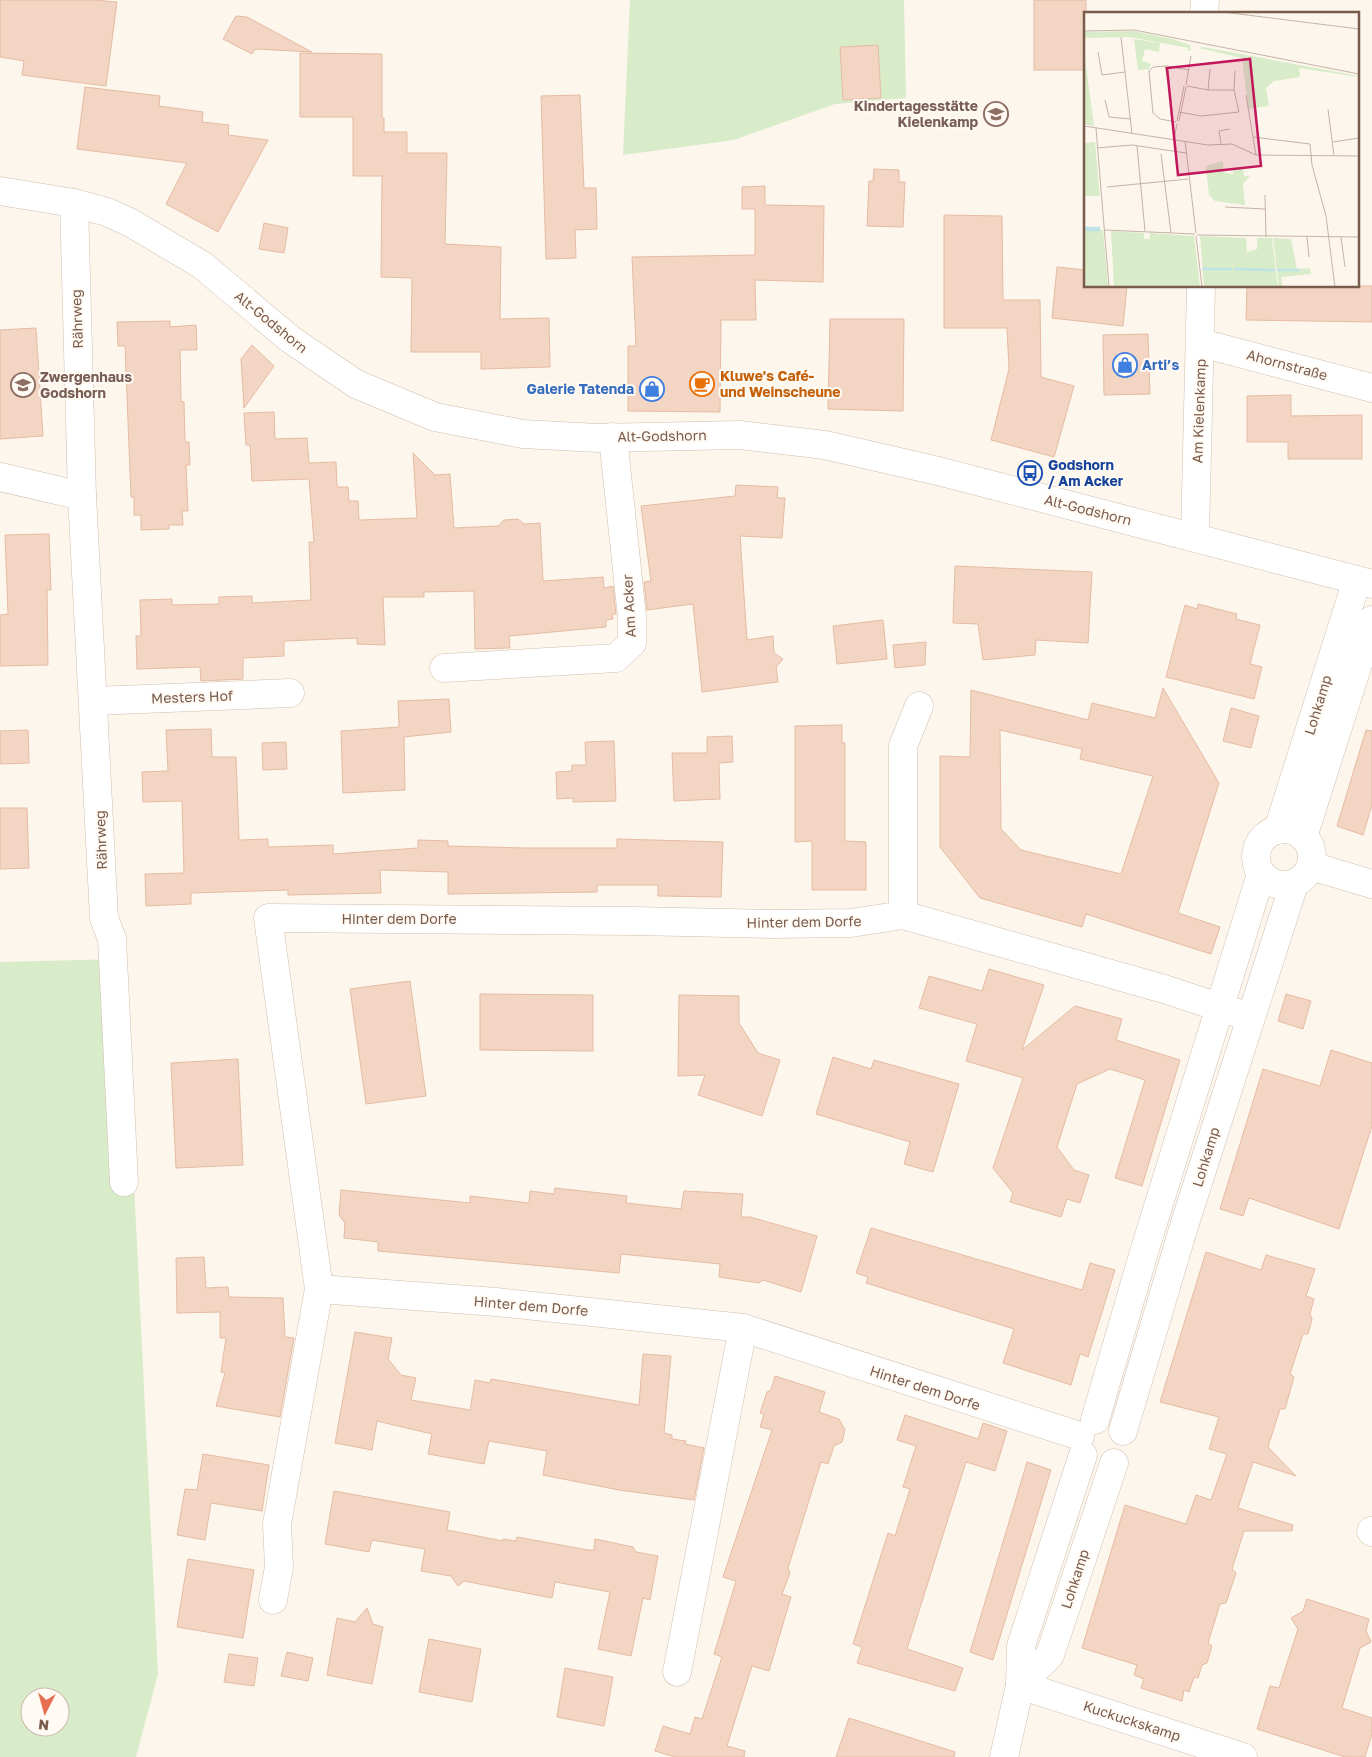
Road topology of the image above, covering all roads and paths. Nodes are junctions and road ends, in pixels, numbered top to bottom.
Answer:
1 (0, 191) edge
2 (74, 202) junction
3 (1201, 288) edge
4 (1201, 343) junction
5 (1372, 388) edge
6 (613, 437) junction
7 (0, 477) edge
8 (82, 496) junction
9 (1195, 536) junction
10 (1364, 582) edge
11 (1372, 620) edge
12 (444, 668) dead end
13 (290, 693) dead end
14 (94, 701) junction
15 (919, 706) dead end
16 (1291, 833) junction
17 (1261, 874) junction
18 (1303, 875) junction
19 (1372, 884) edge
20 (904, 915) junction
21 (1220, 1006) junction
22 (1250, 1017) junction
23 (124, 1182) dead end
24 (319, 1289) junction
25 (743, 1328) junction
26 (1123, 1432) junction
27 (1086, 1437) junction
28 (1114, 1463) junction
29 (273, 1600) dead end
30 (677, 1672) dead end
31 (1020, 1685) junction
32 (1004, 1757) edge
33 (1243, 1757) edge

1 - 2 street, Alt-Godshorn
2 - 6 street, Alt-Godshorn
2 - 8 street, Rährweg
3 - 4 street, Am Kielenkamp
4 - 5 street, Ahornstraße
4 - 9 street, Am Kielenkamp
6 - 9 street, Alt-Godshorn
6 - 12 street, Am Acker
7 - 8 street
8 - 14 street, Rährweg
9 - 10 street, Alt-Godshorn
10 - 16 street, Lohkamp
11 - 16 street, Lohkamp
13 - 14 street, Mesters Hof
14 - 23 street, Rährweg
15 - 20 street
16 - 17 street
16 - 18 street, Lohkamp
17 - 18 street
17 - 21 street
18 - 19 street
18 - 22 street, Lohkamp
20 - 21 street, Hinter dem Dorfe
20 - 24 street, Hinter dem Dorfe
21 - 22 street, Hinter dem Dorfe
21 - 27 street
22 - 26 street, Lohkamp
24 - 25 street, Hinter dem Dorfe
24 - 29 street, Hinter dem Dorfe
25 - 27 street, Hinter dem Dorfe
25 - 30 street
26 - 27 street
26 - 28 street, Lohkamp
27 - 28 street
27 - 31 street
28 - 31 street, Lohkamp
31 - 32 street
31 - 33 street, Kuckuckskamp

